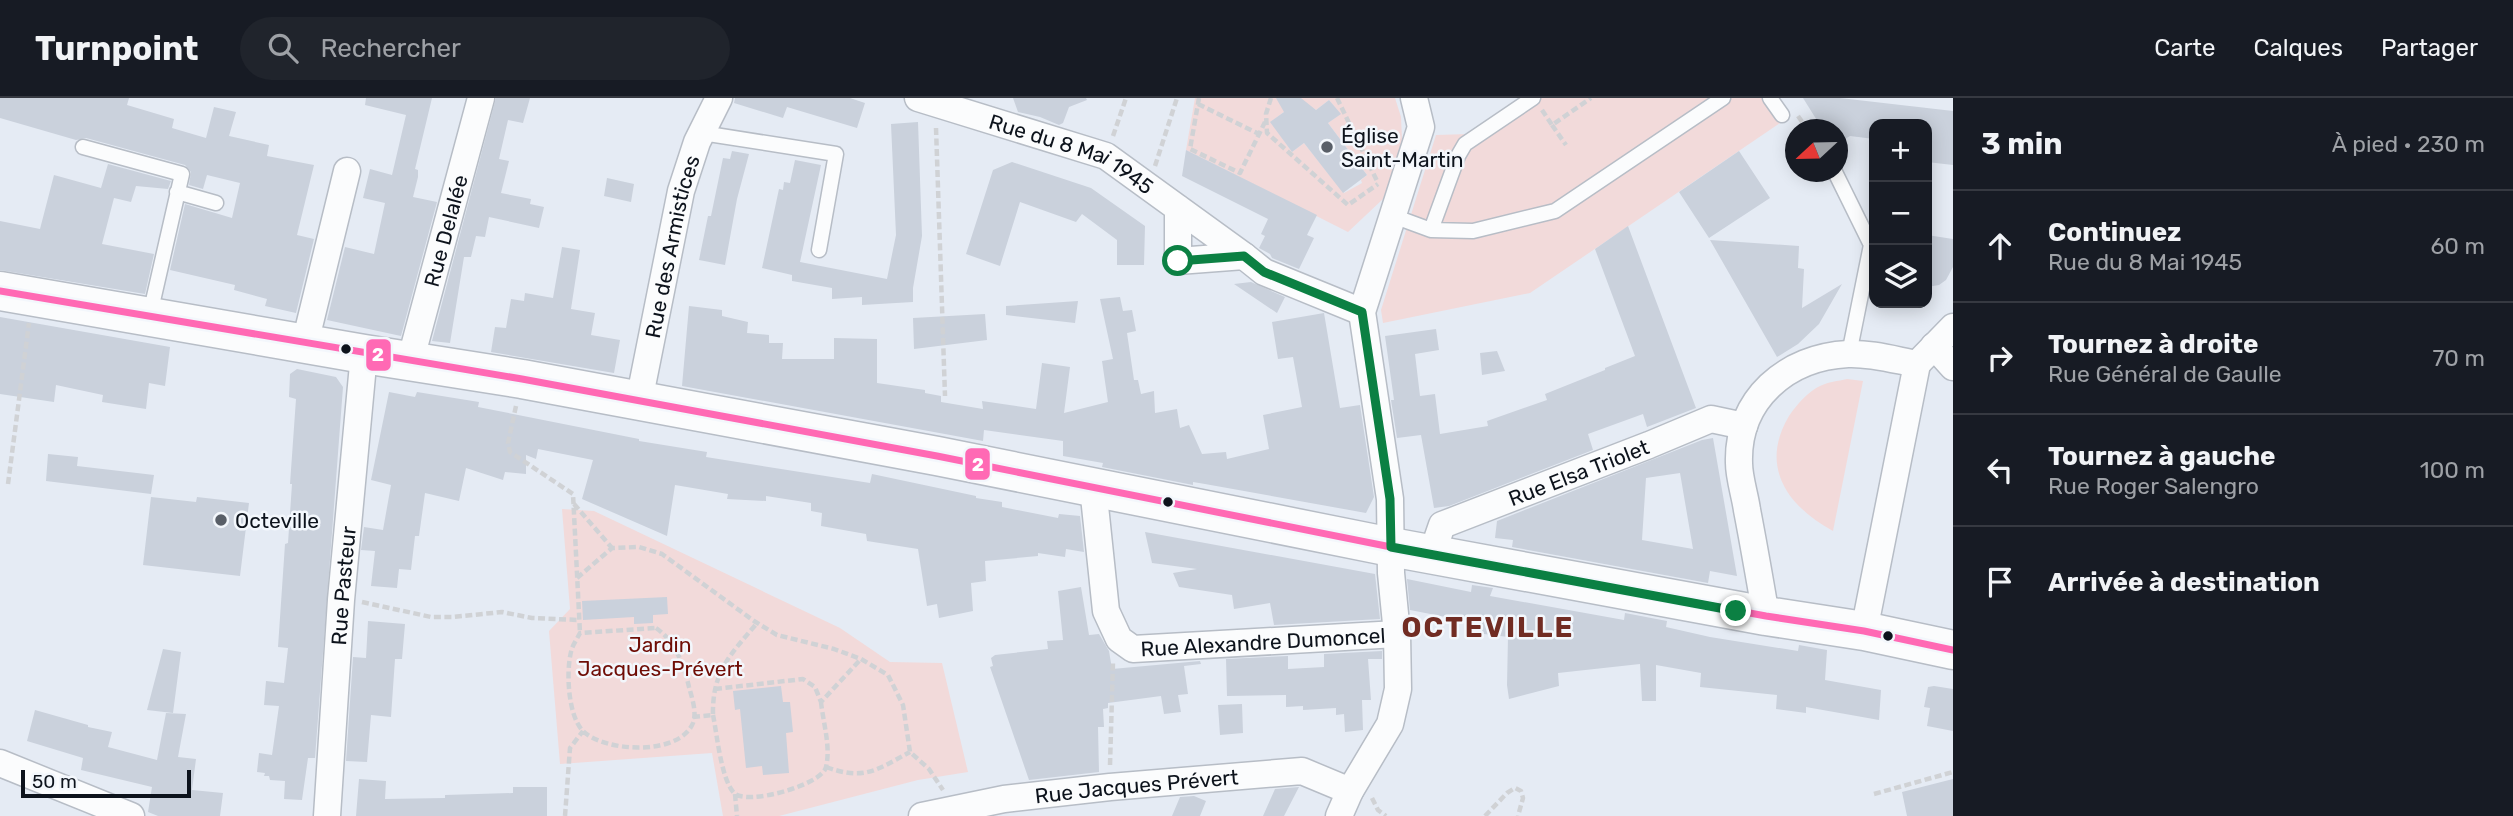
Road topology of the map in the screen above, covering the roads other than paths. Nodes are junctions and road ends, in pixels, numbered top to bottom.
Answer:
1 (481, 98) edge
2 (719, 98) edge
3 (1414, 98) edge
4 (1533, 98) edge
5 (1723, 98) edge
6 (1770, 98) edge
7 (927, 101) edge
8 (1782, 115) dead end
9 (702, 133) junction
10 (83, 147) dead end
11 (347, 171) dead end
12 (1840, 182) edge
13 (177, 192) junction
14 (216, 202) dead end
15 (1178, 208) junction
16 (1393, 216) junction
17 (1431, 230) junction
18 (819, 250) dead end
19 (1244, 256) junction
20 (16, 293) edge
21 (1362, 312) junction
22 (149, 315) junction
23 (1953, 327) edge
24 (305, 343) junction
25 (364, 354) junction
26 (1849, 354) junction
27 (1926, 355) junction
28 (410, 362) junction
29 (1953, 367) edge
30 (639, 401) junction
31 (1744, 426) junction
32 (1093, 487) junction
33 (1391, 547) junction
34 (1432, 554) junction
35 (1766, 616) junction
36 (1864, 631) junction
37 (1397, 634) junction
38 (1953, 650) edge
39 (0, 763) edge
40 (1350, 791) junction
41 (131, 816) edge
42 (327, 816) edge
43 (922, 816) edge
44 (1339, 816) edge

1 - 28 street, Rue Delalée
2 - 9 street, Rue des Armistices
3 - 16 street
4 - 17 lane
5 - 17 lane
6 - 8 lane
7 - 15 street, Rue du 8 Mai 1945
9 - 18 lane
9 - 30 street, Rue des Armistices
10 - 13 lane
11 - 24 street
12 - 26 lane
13 - 14 lane
13 - 22 lane
15 - 19 street, Rue du 8 Mai 1945
15 - 19 street
16 - 17 lane
16 - 21 street
19 - 21 street, Rue du 8 Mai 1945
20 - 22 main road
21 - 33 street
22 - 24 main road
23 - 27 street
24 - 25 main road
25 - 28 main road
25 - 42 street, Rue Pasteur
26 - 27 street
26 - 31 street
27 - 29 street
27 - 36 street
28 - 30 main road
30 - 32 main road
31 - 34 street, Rue Elsa Triolet
31 - 35 street
32 - 33 main road
32 - 37 street, Rue Alexandre Dumoncel
33 - 34 main road
33 - 37 street
34 - 35 main road
35 - 36 main road
36 - 38 main road
37 - 40 street
39 - 41 street
40 - 43 street, Rue Jacques Prévert
40 - 44 street

